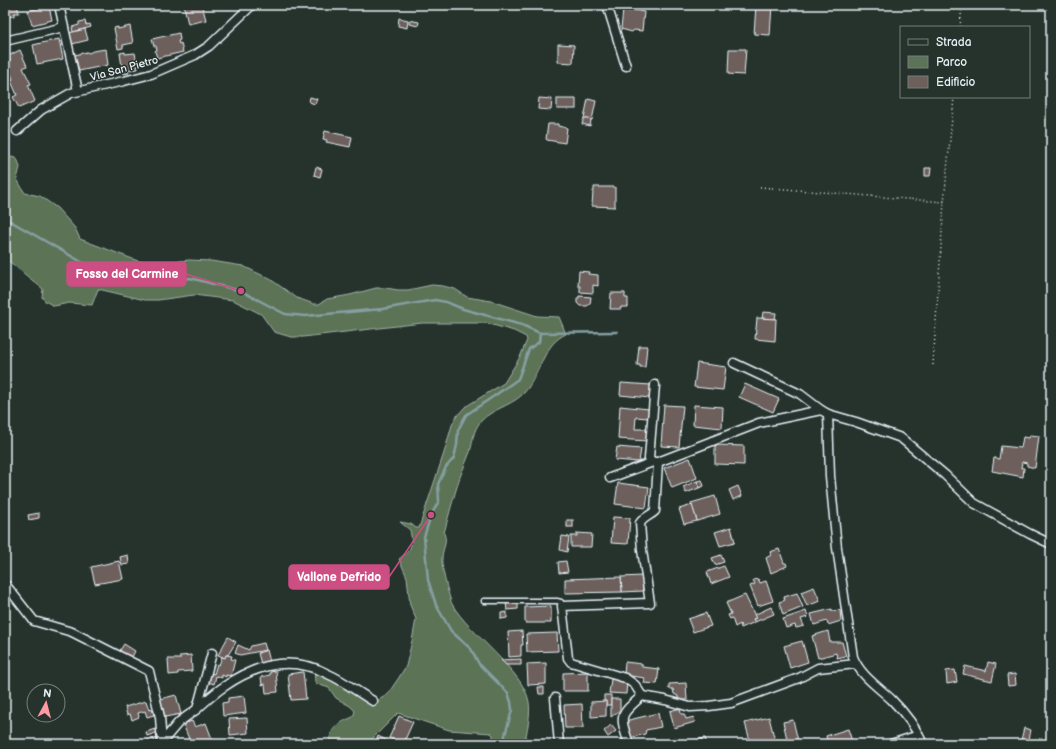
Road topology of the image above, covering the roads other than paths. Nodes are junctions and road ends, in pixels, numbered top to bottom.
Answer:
1 (59, 5) edge
2 (252, 5) edge
3 (607, 5) edge
4 (64, 27) junction
5 (5, 41) edge
6 (626, 66) dead end
7 (78, 91) junction
8 (17, 131) dead end
9 (734, 363) dead end
10 (655, 385) dead end
11 (824, 412) junction
12 (655, 462) junction
13 (610, 478) dead end
14 (1051, 544) edge
15 (5, 584) edge
16 (484, 601) dead end
17 (562, 606) junction
18 (212, 653) dead end
19 (856, 664) junction
20 (642, 696) junction
21 (554, 698) dead end
22 (373, 701) dead end
23 (197, 709) junction
24 (919, 735) junction
25 (162, 743) edge
26 (559, 744) edge
27 (629, 744) edge
28 (891, 744) edge
29 (923, 744) edge

1 - 4 street
2 - 7 street, Via San Pietro
3 - 6 street
4 - 5 street
4 - 7 street
7 - 8 street, Via San Pietro
9 - 11 street
10 - 12 street
11 - 12 street
11 - 14 street
11 - 19 street
12 - 13 street
12 - 17 street
15 - 25 street
16 - 17 lane
17 - 20 street
18 - 23 street
19 - 20 street
19 - 24 street
20 - 27 street
21 - 26 street
22 - 23 street
23 - 25 street
24 - 28 street
24 - 29 street

